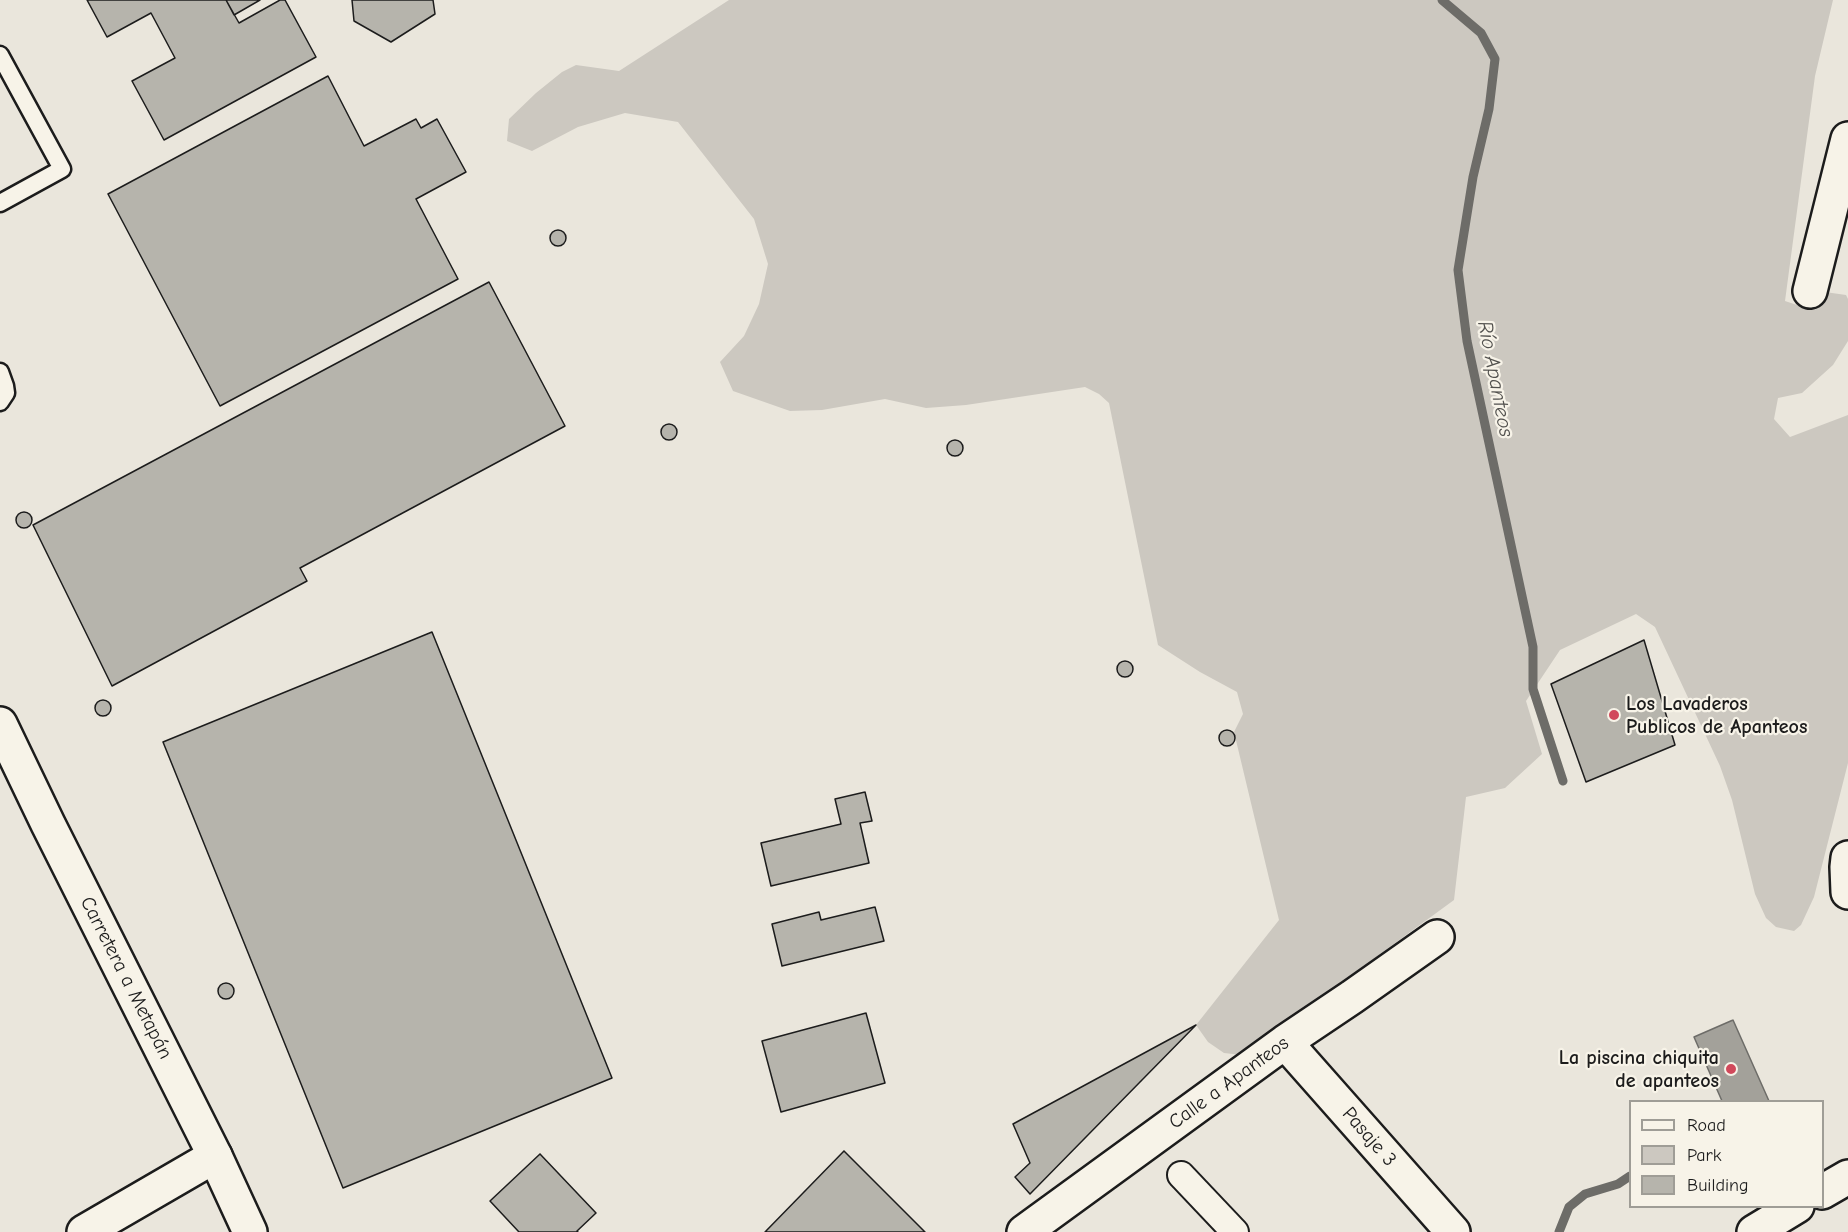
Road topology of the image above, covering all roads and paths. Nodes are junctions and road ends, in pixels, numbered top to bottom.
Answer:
1 (0, 55) edge
2 (1848, 139) edge
3 (0, 203) edge
4 (1810, 291) dead end
5 (0, 372) edge
6 (0, 402) edge
7 (0, 724) edge
8 (1848, 858) edge
9 (1848, 892) edge
10 (1437, 937) dead end
11 (1285, 1042) junction
12 (216, 1156) junction
13 (1181, 1175) dead end
14 (1848, 1177) edge
15 (1824, 1191) edge
16 (1794, 1208) edge
17 (1040, 1228) edge
18 (84, 1232) edge
19 (250, 1232) edge
20 (1235, 1232) edge
21 (1453, 1232) edge
22 (1754, 1232) edge

1 - 3 lane
2 - 4 street
5 - 6 lane
7 - 12 street, Carretera a Metapán
8 - 9 street
10 - 11 street, Calle a Apanteos
11 - 17 street, Calle a Apanteos
11 - 21 street, Pasaje 3
12 - 18 street
12 - 19 street, Carretera a Metapán
13 - 20 street
14 - 15 street
16 - 22 street

